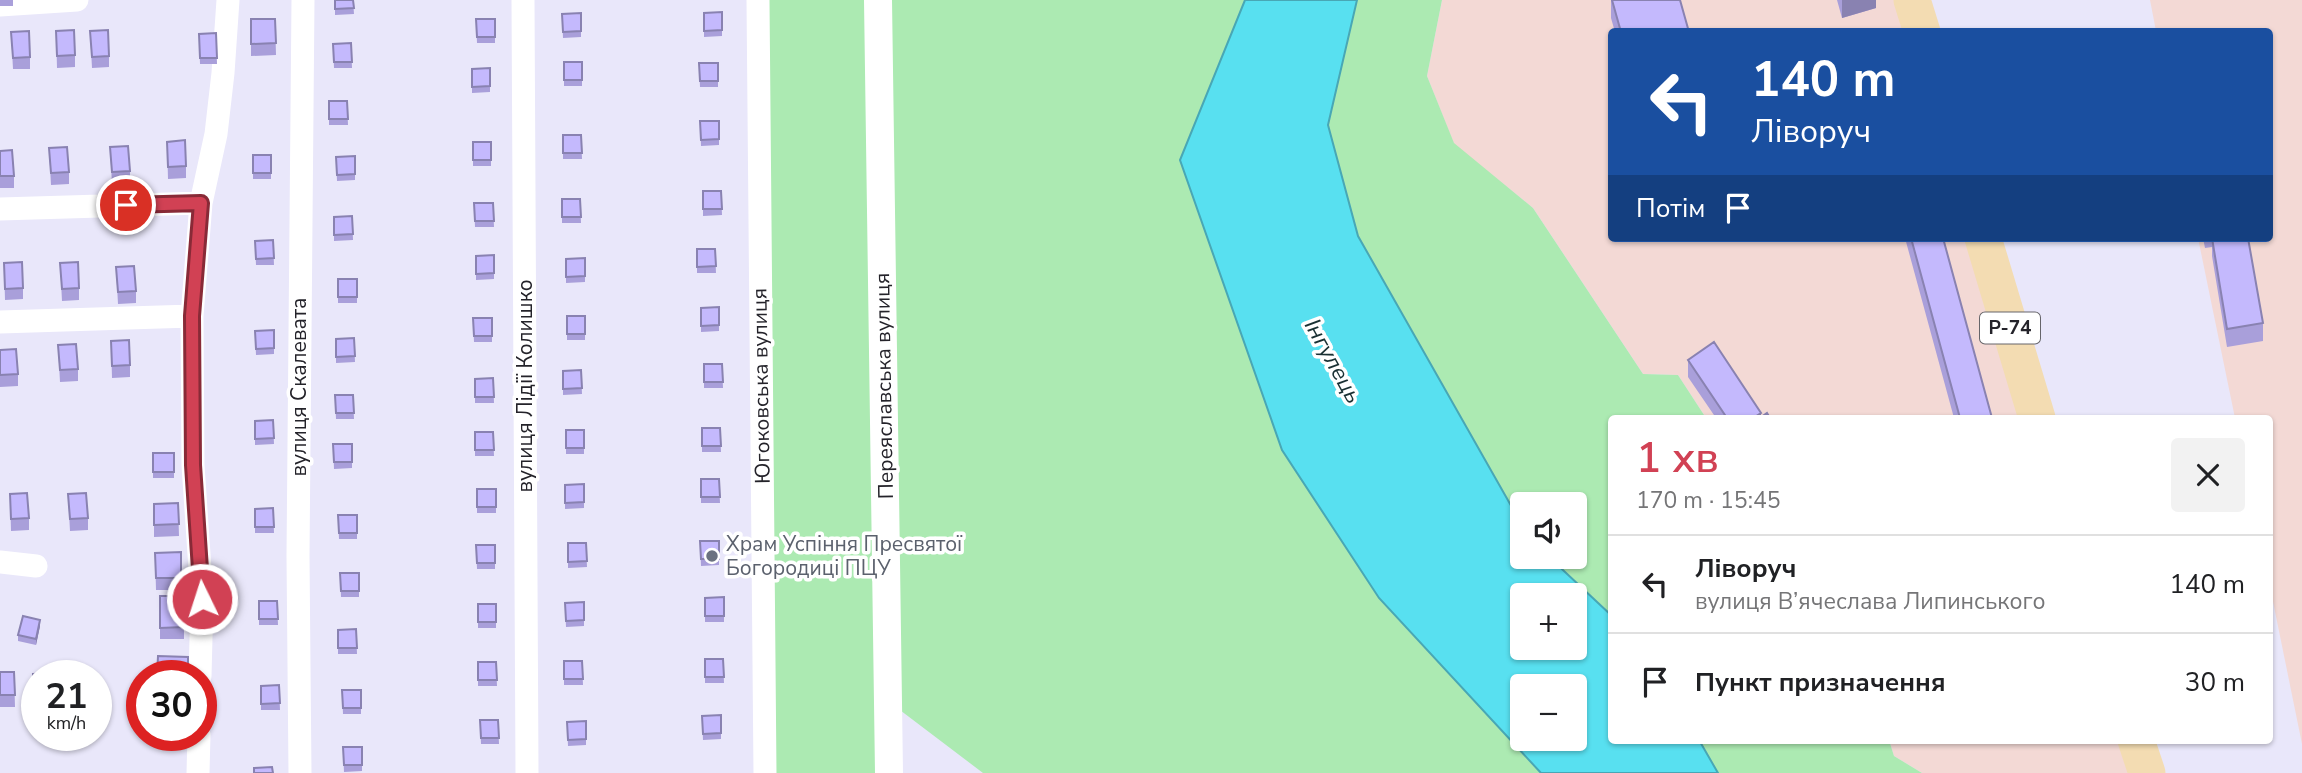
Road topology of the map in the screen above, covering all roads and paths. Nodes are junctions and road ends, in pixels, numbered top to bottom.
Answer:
1 (77, 0) edge
2 (228, 0) edge
3 (303, 0) edge
4 (523, 0) edge
5 (758, 0) edge
6 (878, 0) edge
7 (1912, 0) edge
8 (0, 5) edge
9 (1921, 28) edge
10 (201, 203) junction
11 (0, 209) edge
12 (1984, 242) edge
13 (192, 316) junction
14 (0, 322) edge
15 (2036, 415) edge
16 (0, 562) edge
17 (36, 566) dead end
18 (200, 660) edge
19 (2137, 744) edge
20 (199, 751) edge
21 (198, 773) edge
22 (300, 773) edge
23 (527, 773) edge
24 (765, 773) edge
25 (889, 773) edge
26 (2147, 773) edge

1 - 8 street
2 - 10 street
3 - 22 street, вулиця Скалевата
4 - 23 street, вулиця Лідії Колишко
5 - 24 street, Югоковська вулиця
6 - 25 street, Переяславська вулиця
7 - 9 main road
10 - 11 street
10 - 13 street
12 - 15 main road, Р-74
13 - 14 street
13 - 18 street
16 - 17 street
19 - 26 main road
20 - 21 street

